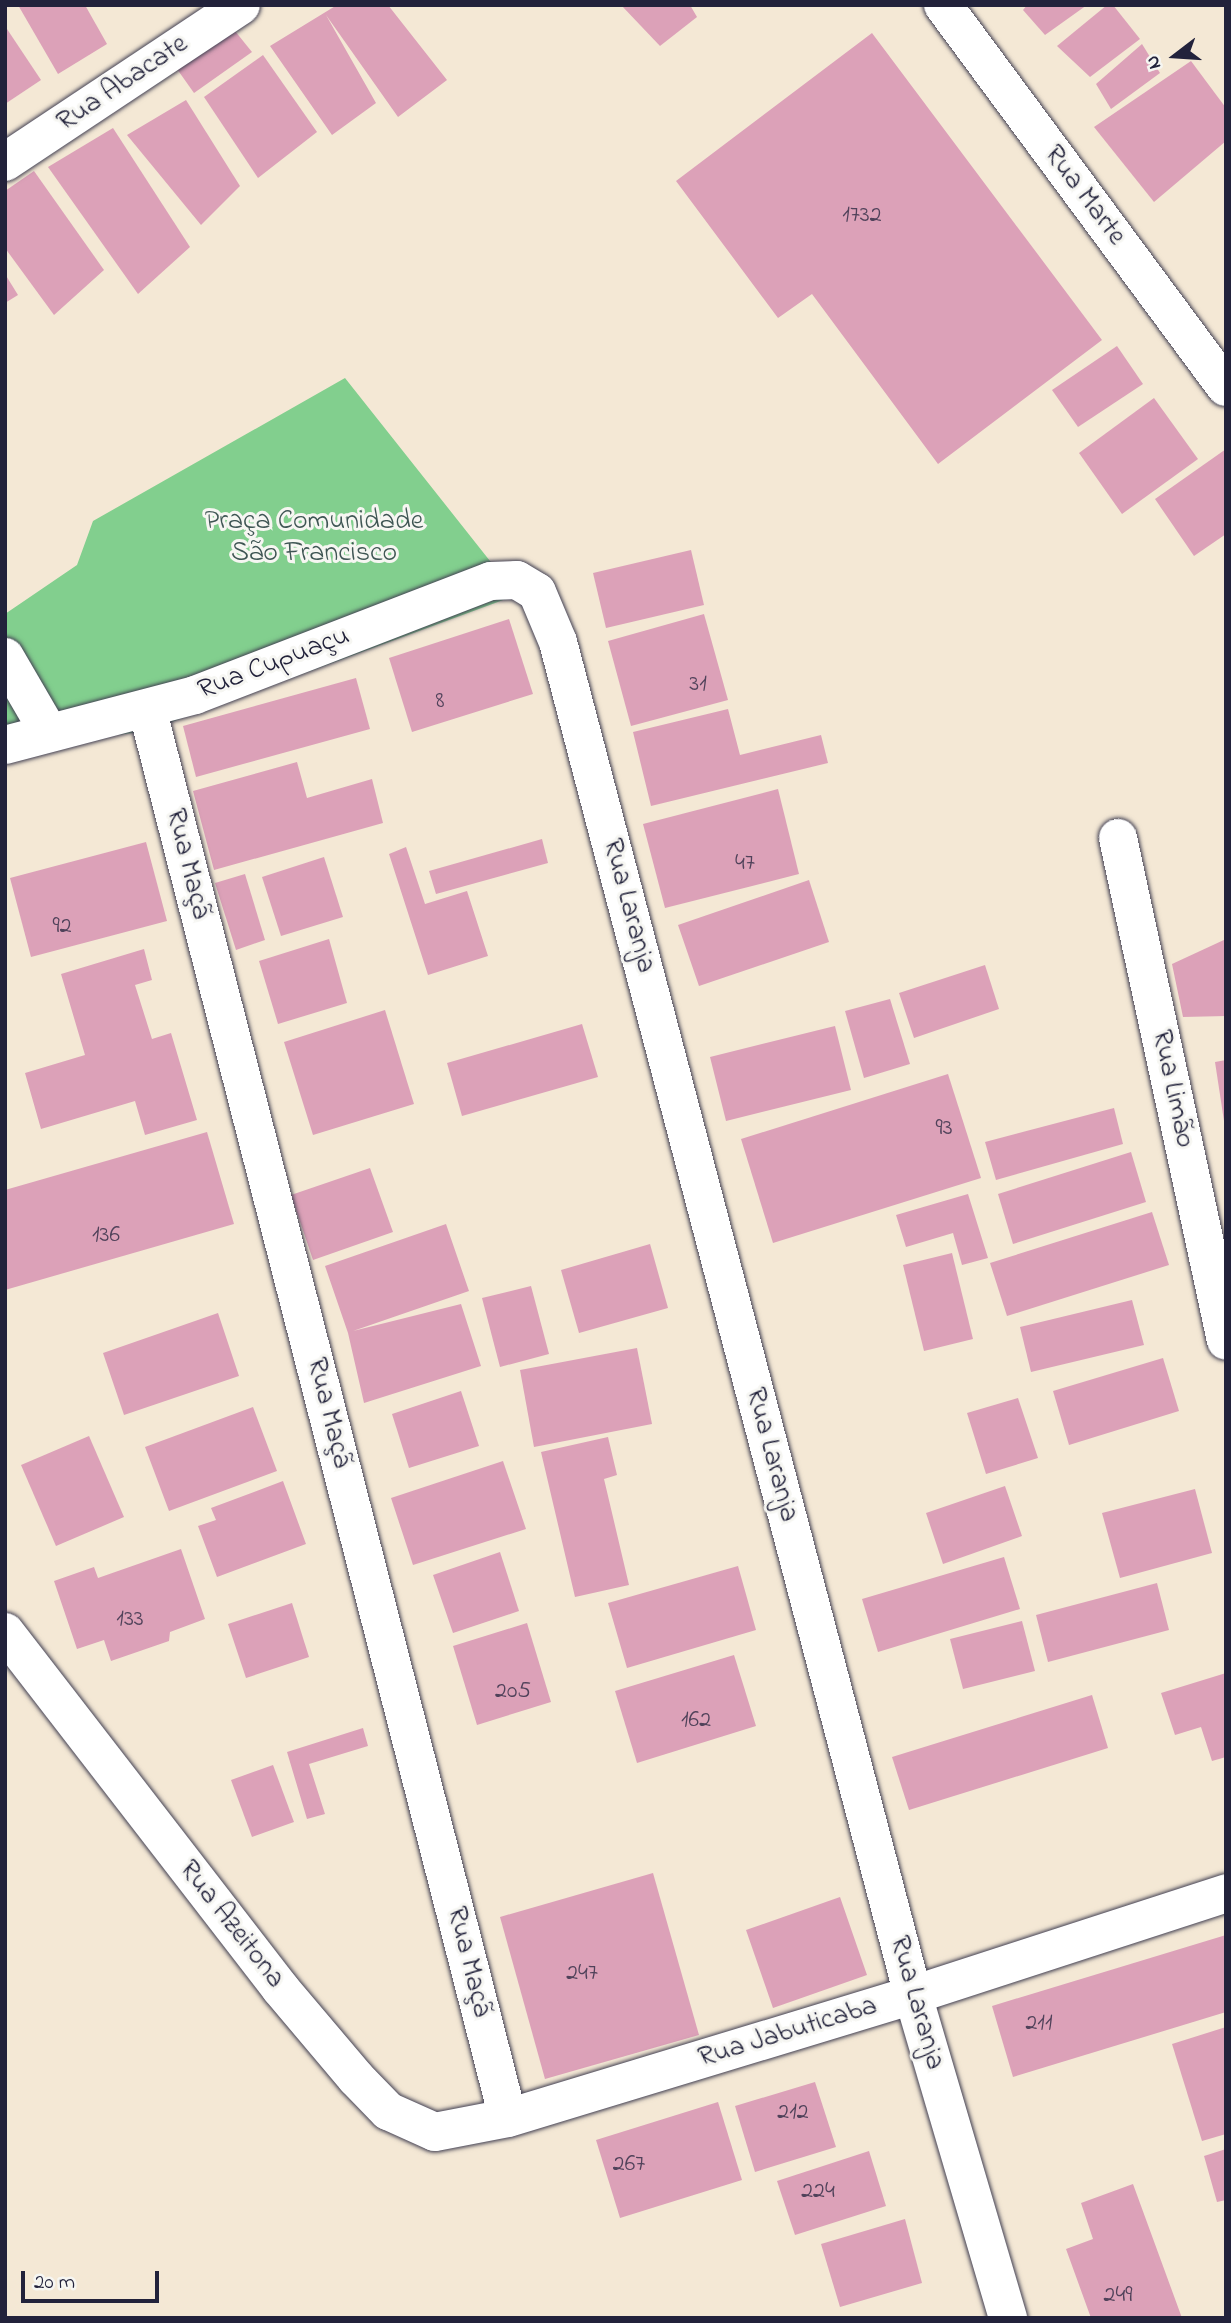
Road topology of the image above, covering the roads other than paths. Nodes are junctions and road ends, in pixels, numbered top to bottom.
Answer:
1 (241, 5) edge
2 (943, 5) edge
3 (5, 162) edge
4 (1226, 387) edge
5 (537, 592) joint
6 (5, 657) edge
7 (147, 708) junction
8 (48, 731) junction
9 (5, 744) edge
10 (1118, 838) dead end
11 (1226, 1341) edge
12 (5, 1632) edge
13 (1226, 1893) edge
14 (913, 1995) junction
15 (508, 2118) junction
16 (1008, 2318) edge

1 - 3 street, Rua Abacate
2 - 4 street, Rua Marte
5 - 7 street, Rua Cupuaçu
5 - 14 street, Rua Laranja
6 - 8 street
7 - 8 street, Rua Cupuaçu
7 - 15 street, Rua Maçã
8 - 9 street, Rua Cupuaçu
10 - 11 street, Rua Limão
12 - 15 street, Rua Azeitona
13 - 14 street, Rua Jabuticaba
14 - 15 street, Rua Jabuticaba
14 - 16 street, Rua Laranja

